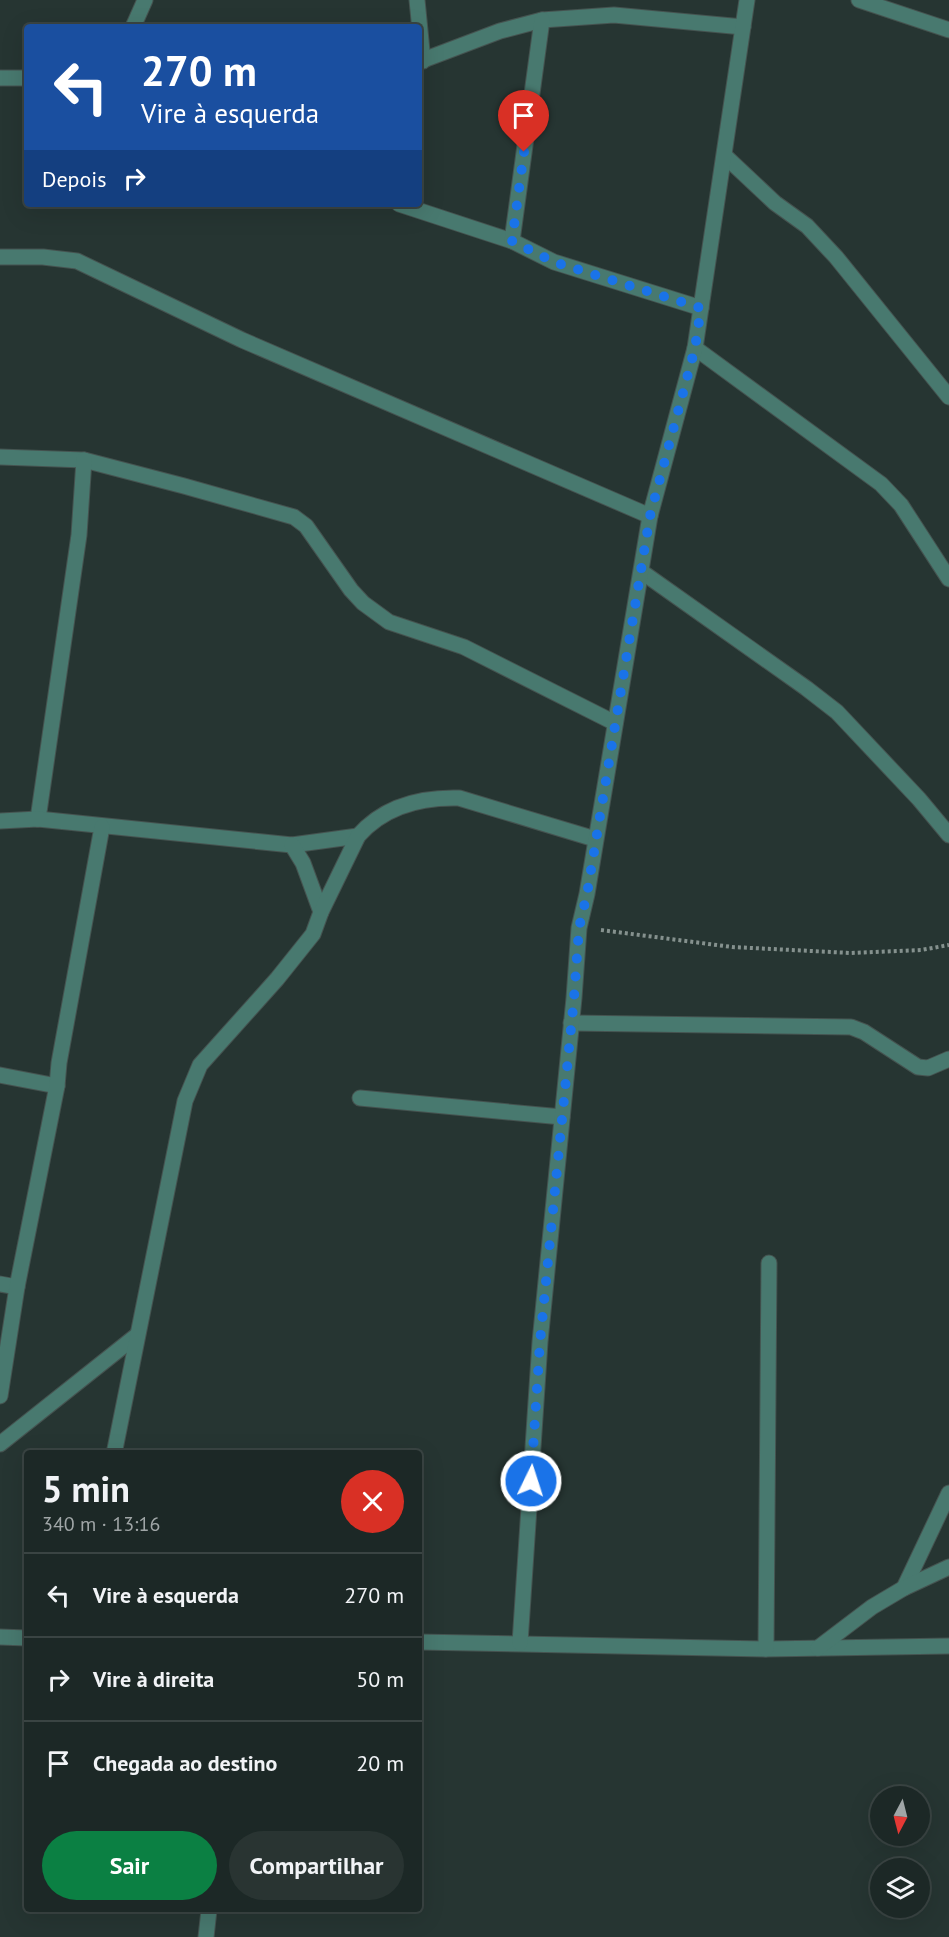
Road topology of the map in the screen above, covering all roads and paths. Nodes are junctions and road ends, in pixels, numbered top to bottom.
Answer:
1 (145, 0) edge
2 (417, 0) edge
3 (747, 0) edge
4 (859, 0) edge
5 (542, 20) junction
6 (134, 24) edge
7 (419, 24) edge
8 (743, 27) junction
9 (949, 30) edge
10 (422, 62) edge
11 (0, 78) edge
12 (24, 78) edge
13 (725, 156) junction
14 (408, 207) edge
15 (512, 241) junction
16 (0, 258) edge
17 (701, 308) junction
18 (695, 348) junction
19 (949, 397) edge
20 (0, 457) edge
21 (84, 460) junction
22 (650, 516) junction
23 (642, 572) junction
24 (949, 579) edge
25 (615, 723) junction
26 (38, 819) junction
27 (0, 821) edge
28 (102, 827) junction
29 (949, 835) edge
30 (358, 836) junction
31 (595, 839) junction
32 (292, 845) junction
33 (321, 912) junction
34 (579, 928) junction
35 (949, 945) edge
36 (571, 1023) junction
37 (949, 1059) edge
38 (0, 1075) edge
39 (57, 1086) junction
40 (360, 1098) dead end
41 (562, 1117) junction
42 (769, 1263) dead end
43 (0, 1284) edge
44 (17, 1287) junction
45 (136, 1336) junction
46 (0, 1396) edge
47 (0, 1444) edge
48 (115, 1450) edge
49 (949, 1493) edge
50 (949, 1567) edge
51 (904, 1588) junction
52 (0, 1637) edge
53 (24, 1638) edge
54 (422, 1642) edge
55 (520, 1643) junction
56 (949, 1646) edge
57 (766, 1648) junction
58 (818, 1648) junction
59 (209, 1912) edge
60 (206, 1937) edge

1 - 6 street
2 - 7 street
3 - 8 street
4 - 9 street
5 - 8 street
5 - 10 street
5 - 15 street
8 - 13 street
11 - 12 street
13 - 17 street
13 - 19 street
14 - 15 street
15 - 17 street
16 - 22 street
17 - 18 street
18 - 22 street
18 - 24 street
20 - 21 street
21 - 25 street
21 - 26 street
22 - 23 street
23 - 25 street
23 - 29 street
25 - 31 street
26 - 27 street
26 - 28 street
28 - 32 street
28 - 39 street
30 - 31 street
30 - 32 street
30 - 33 street
31 - 34 street
32 - 33 street
33 - 45 street
34 - 35 path
34 - 36 street
36 - 37 street
36 - 41 street
38 - 39 street
39 - 44 street
40 - 41 street
41 - 55 street
42 - 57 street
43 - 44 street
44 - 46 street
45 - 47 street
45 - 48 street
49 - 51 street
50 - 51 street
51 - 58 street
52 - 53 street
54 - 55 street
55 - 57 street
56 - 58 street
57 - 58 street
59 - 60 street

